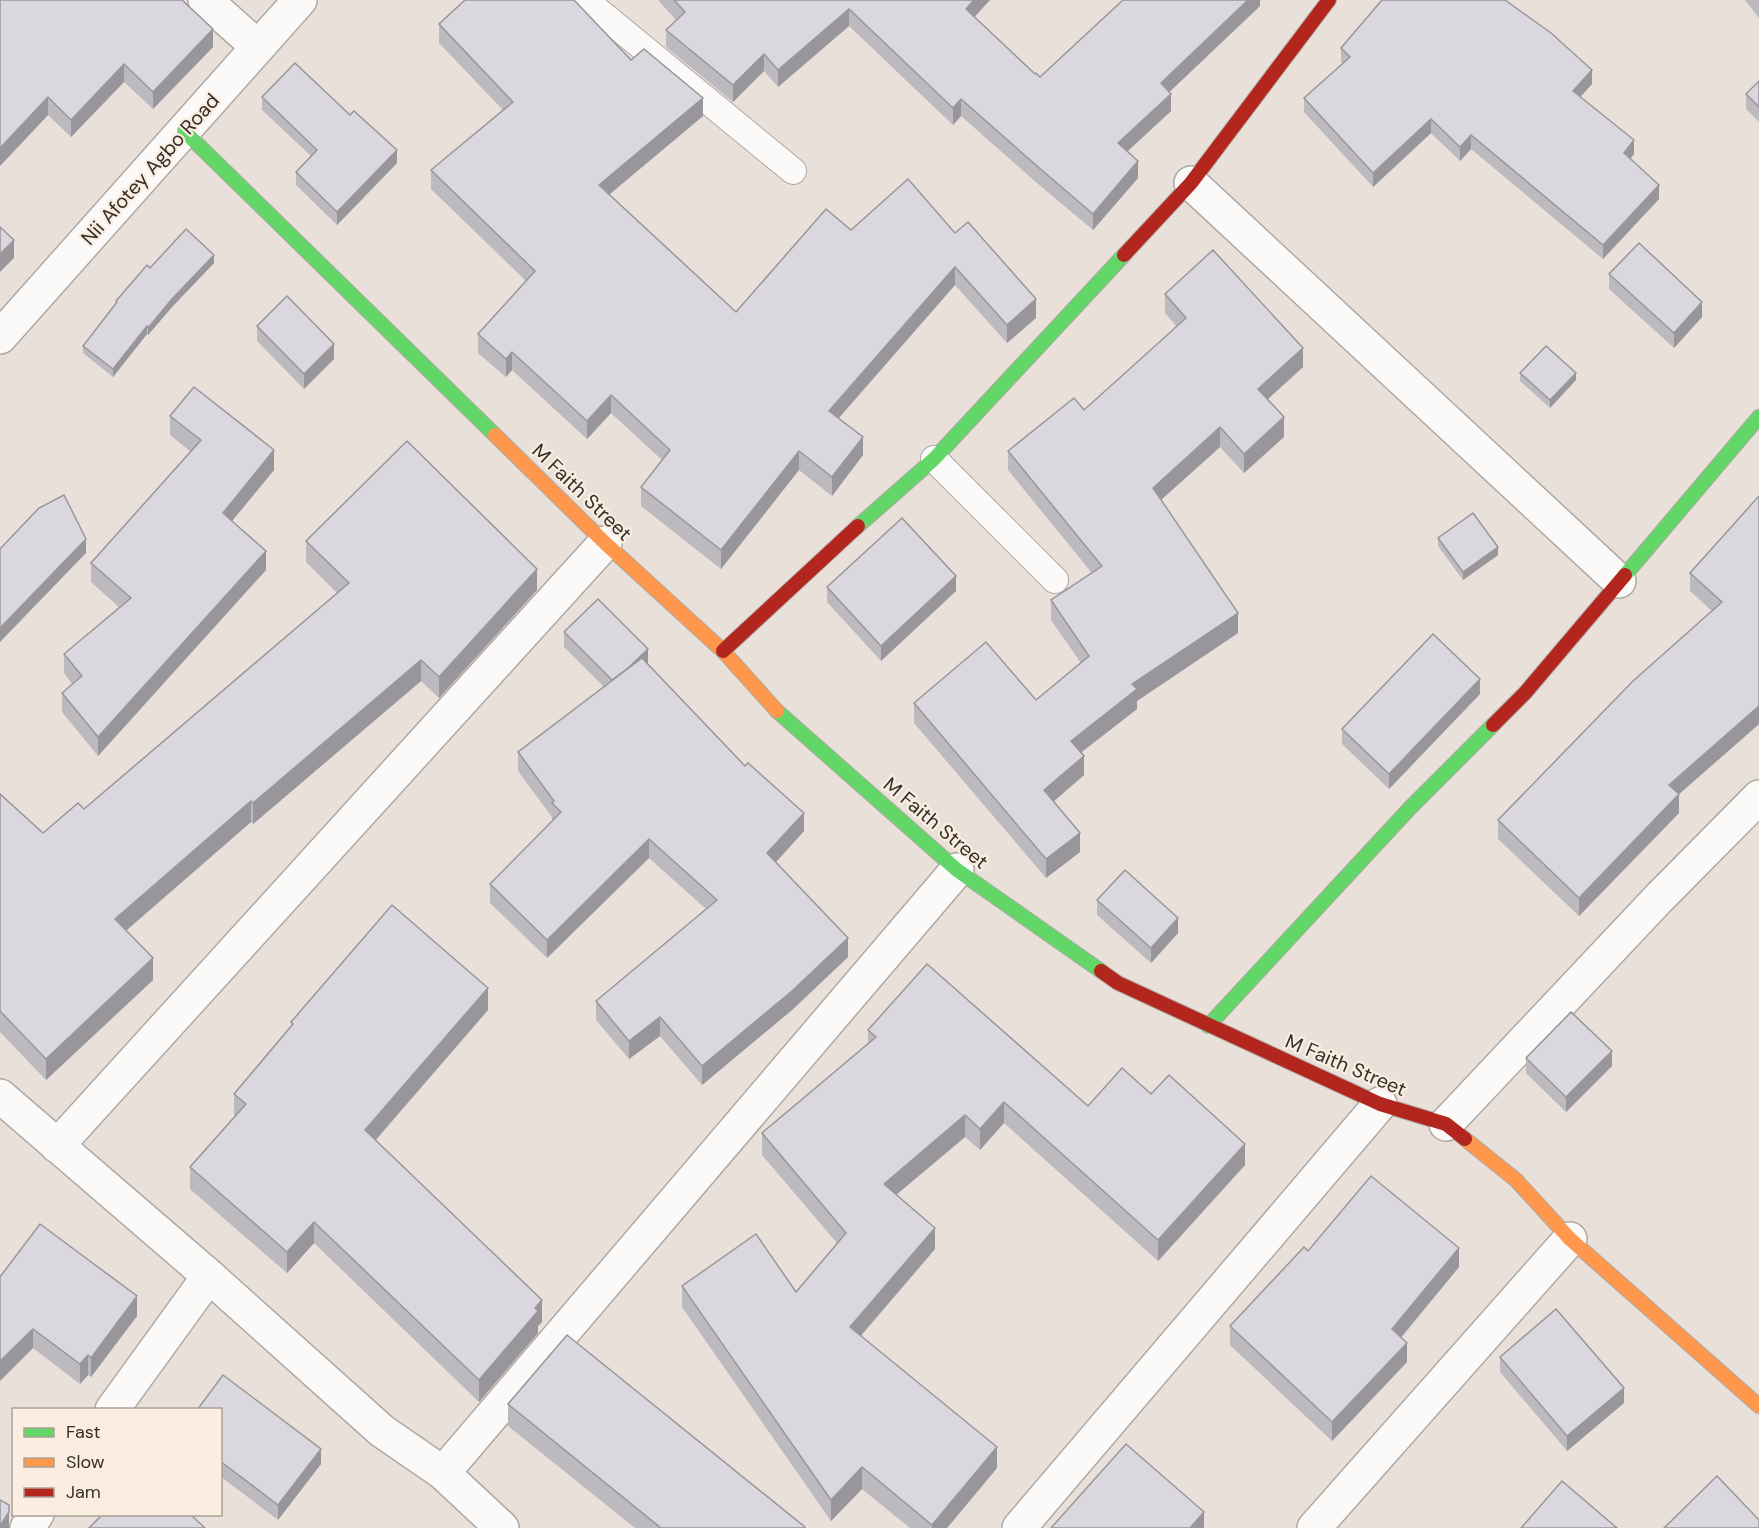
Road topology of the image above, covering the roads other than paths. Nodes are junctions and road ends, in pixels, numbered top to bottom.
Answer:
1 (205, 0) edge
2 (300, 0) edge
3 (585, 0) edge
4 (1329, 0) edge
5 (258, 47) junction
6 (184, 131) junction
7 (793, 171) dead end
8 (1191, 183) junction
9 (0, 337) edge
10 (1759, 417) edge
11 (934, 459) junction
12 (605, 543) junction
13 (1055, 580) dead end
14 (1619, 581) junction
15 (723, 651) junction
16 (1759, 797) edge
17 (957, 870) junction
18 (1208, 1026) junction
19 (0, 1096) edge
20 (1380, 1104) junction
21 (1446, 1124) junction
22 (57, 1146) junction
23 (1570, 1239) junction
24 (209, 1276) junction
25 (1759, 1406) edge
26 (113, 1408) edge
27 (443, 1473) junction
28 (36, 1516) edge
29 (27, 1528) edge
30 (502, 1528) edge
31 (1018, 1528) edge
32 (1314, 1528) edge

1 - 5 street
2 - 5 street, Nii Afotey Agbo Road
3 - 7 lane
4 - 8 street
5 - 6 street, Nii Afotey Agbo Road
6 - 9 street, Nii Afotey Agbo Road
6 - 12 street, M Faith Street
8 - 11 street
8 - 14 street
10 - 14 street
11 - 13 lane
11 - 15 street
12 - 15 street, M Faith Street
12 - 22 street
14 - 18 street
15 - 17 street, M Faith Street
16 - 21 street
17 - 18 street, M Faith Street
17 - 27 street
18 - 20 street, M Faith Street
19 - 22 street
20 - 21 street, M Faith Street
20 - 31 street
21 - 23 street, M Faith Street
22 - 24 street
23 - 25 street, M Faith Street
23 - 32 street
24 - 26 street
24 - 27 street
27 - 30 street
28 - 29 street

